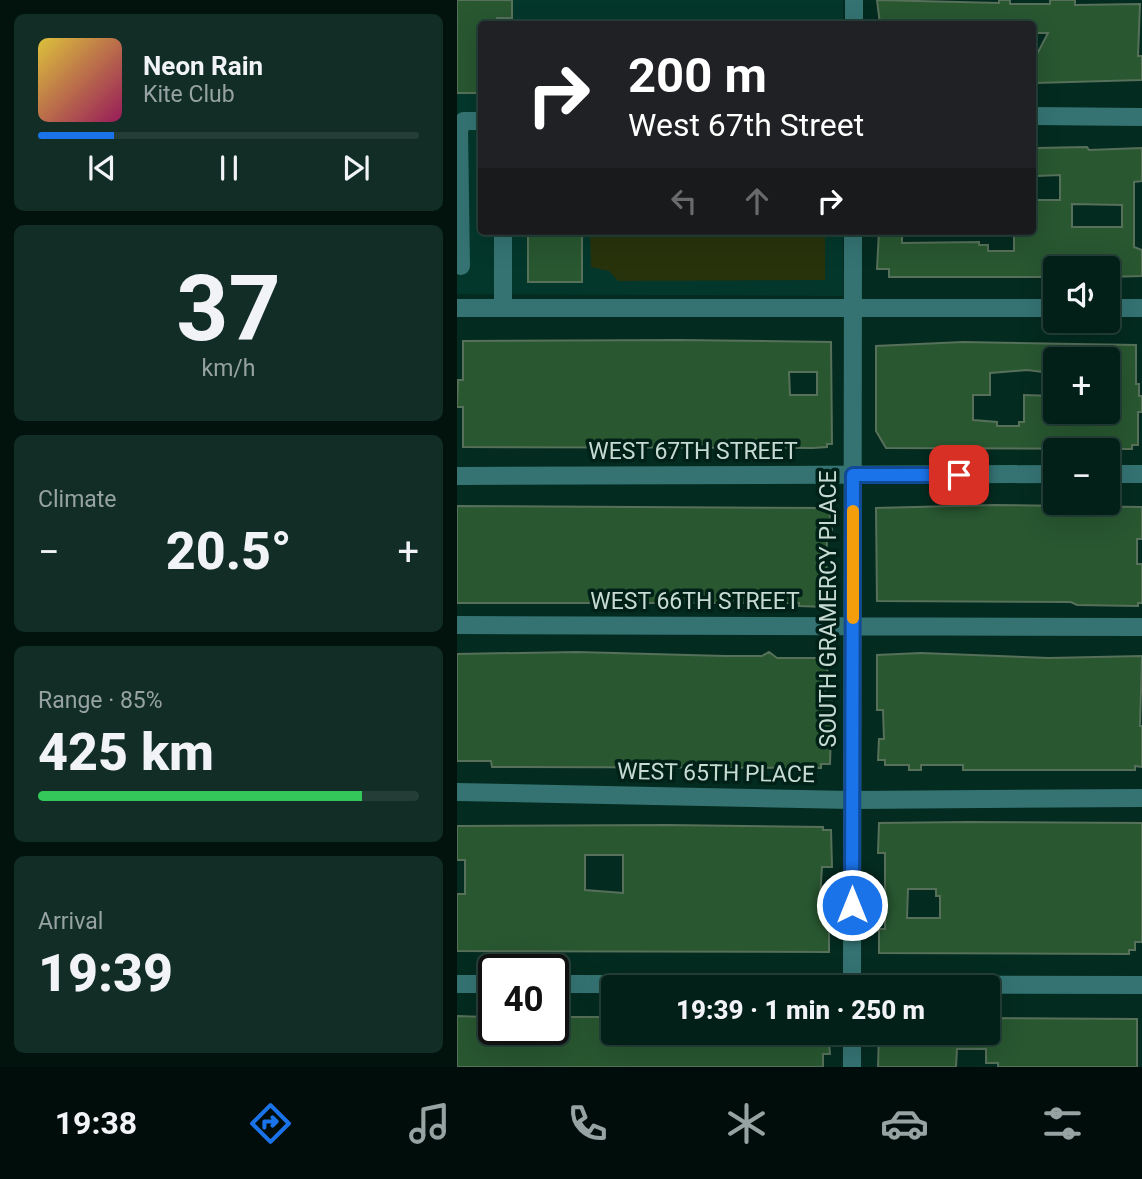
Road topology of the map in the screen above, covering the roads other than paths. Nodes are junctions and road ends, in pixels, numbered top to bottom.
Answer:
1 (854, 0) edge
2 (854, 21) edge
3 (1036, 116) edge
4 (1142, 117) edge
5 (468, 121) edge
6 (503, 235) edge
7 (853, 235) edge
8 (461, 266) dead end
9 (853, 307) junction
10 (457, 308) edge
11 (503, 308) junction
12 (1043, 308) edge
13 (1120, 308) edge
14 (1142, 308) edge
15 (1043, 474) edge
16 (1120, 474) edge
17 (1142, 474) edge
18 (853, 475) junction
19 (457, 476) edge
20 (457, 625) edge
21 (853, 626) junction
22 (1142, 627) edge
23 (457, 792) edge
24 (1142, 798) edge
25 (852, 800) junction
26 (852, 975) edge
27 (457, 984) edge
28 (478, 984) edge
29 (569, 984) edge
30 (601, 984) edge
31 (1000, 985) edge
32 (1142, 985) edge
33 (852, 1045) edge
34 (852, 1067) edge

1 - 2 street
3 - 4 street
5 - 8 street
6 - 11 street
7 - 9 street, SOUTH GRAMERCY PLACE
9 - 11 street
9 - 12 street
9 - 18 street, SOUTH GRAMERCY PLACE
10 - 11 street
13 - 14 street
15 - 18 street, WEST 67TH STREET
16 - 17 street
18 - 19 street, WEST 67TH STREET
18 - 21 street, SOUTH GRAMERCY PLACE
20 - 21 street, WEST 66TH STREET
21 - 22 street, WEST 66TH STREET
21 - 25 street, SOUTH GRAMERCY PLACE
23 - 25 street, WEST 65TH PLACE
24 - 25 street, WEST 65TH PLACE
25 - 26 street, SOUTH GRAMERCY PLACE
27 - 28 street
29 - 30 street
31 - 32 street
33 - 34 street

